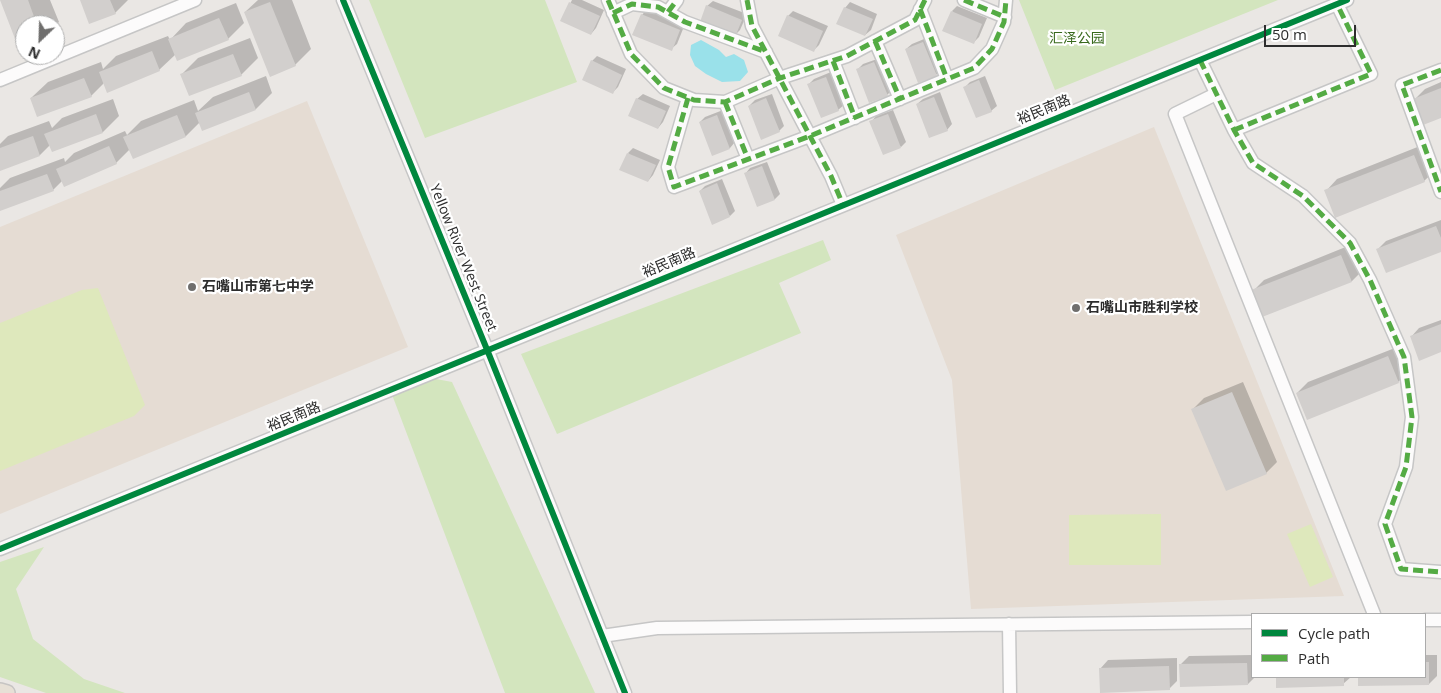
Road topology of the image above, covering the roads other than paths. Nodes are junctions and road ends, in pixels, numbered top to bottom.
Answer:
1 (194, 0) edge
2 (343, 0) edge
3 (608, 0) edge
4 (677, 0) edge
5 (747, 0) edge
6 (964, 0) edge
7 (1006, 0) edge
8 (1342, 2) edge
9 (923, 5) edge
10 (668, 12) junction
11 (613, 13) junction
12 (1005, 16) junction
13 (875, 41) junction
14 (766, 52) junction
15 (1200, 60) junction
16 (833, 61) junction
17 (1441, 70) edge
18 (780, 78) junction
19 (0, 80) edge
20 (947, 80) junction
21 (1216, 94) junction
22 (688, 98) junction
23 (900, 99) junction
24 (725, 102) junction
25 (854, 118) junction
26 (1234, 130) junction
27 (810, 136) junction
28 (748, 159) junction
29 (1441, 192) edge
30 (843, 205) junction
31 (488, 352) junction
32 (0, 550) edge
33 (1441, 572) edge
34 (1374, 613) edge
35 (1426, 620) edge
36 (1441, 620) edge
37 (1251, 622) edge
38 (1010, 624) junction
39 (602, 636) junction
40 (0, 691) edge
41 (7, 693) edge
42 (625, 693) edge
43 (1010, 693) edge

1 - 19 street
2 - 31 street, Yellow River West Street
3 - 11 street
4 - 10 street
5 - 14 street
6 - 12 street
7 - 12 street
8 - 15 street, 裕民南路
8 - 26 street
9 - 13 street
9 - 20 street
10 - 11 street
10 - 14 street
11 - 22 street
12 - 20 street
13 - 16 street
13 - 23 street
14 - 18 street
15 - 21 street
15 - 30 street, 裕民南路
16 - 18 street
16 - 25 street
17 - 29 street
18 - 24 street
18 - 27 street
20 - 23 street
21 - 26 street
21 - 34 street
22 - 24 street
22 - 28 street
23 - 25 street
24 - 28 street
25 - 27 street
26 - 33 street
27 - 28 street
27 - 30 street
30 - 31 street, 裕民南路
31 - 32 street, 裕民南路
31 - 39 street, Yellow River West Street
35 - 36 street
37 - 38 street
38 - 39 street
38 - 43 street
39 - 42 street, Yellow River West Street
40 - 41 main road

